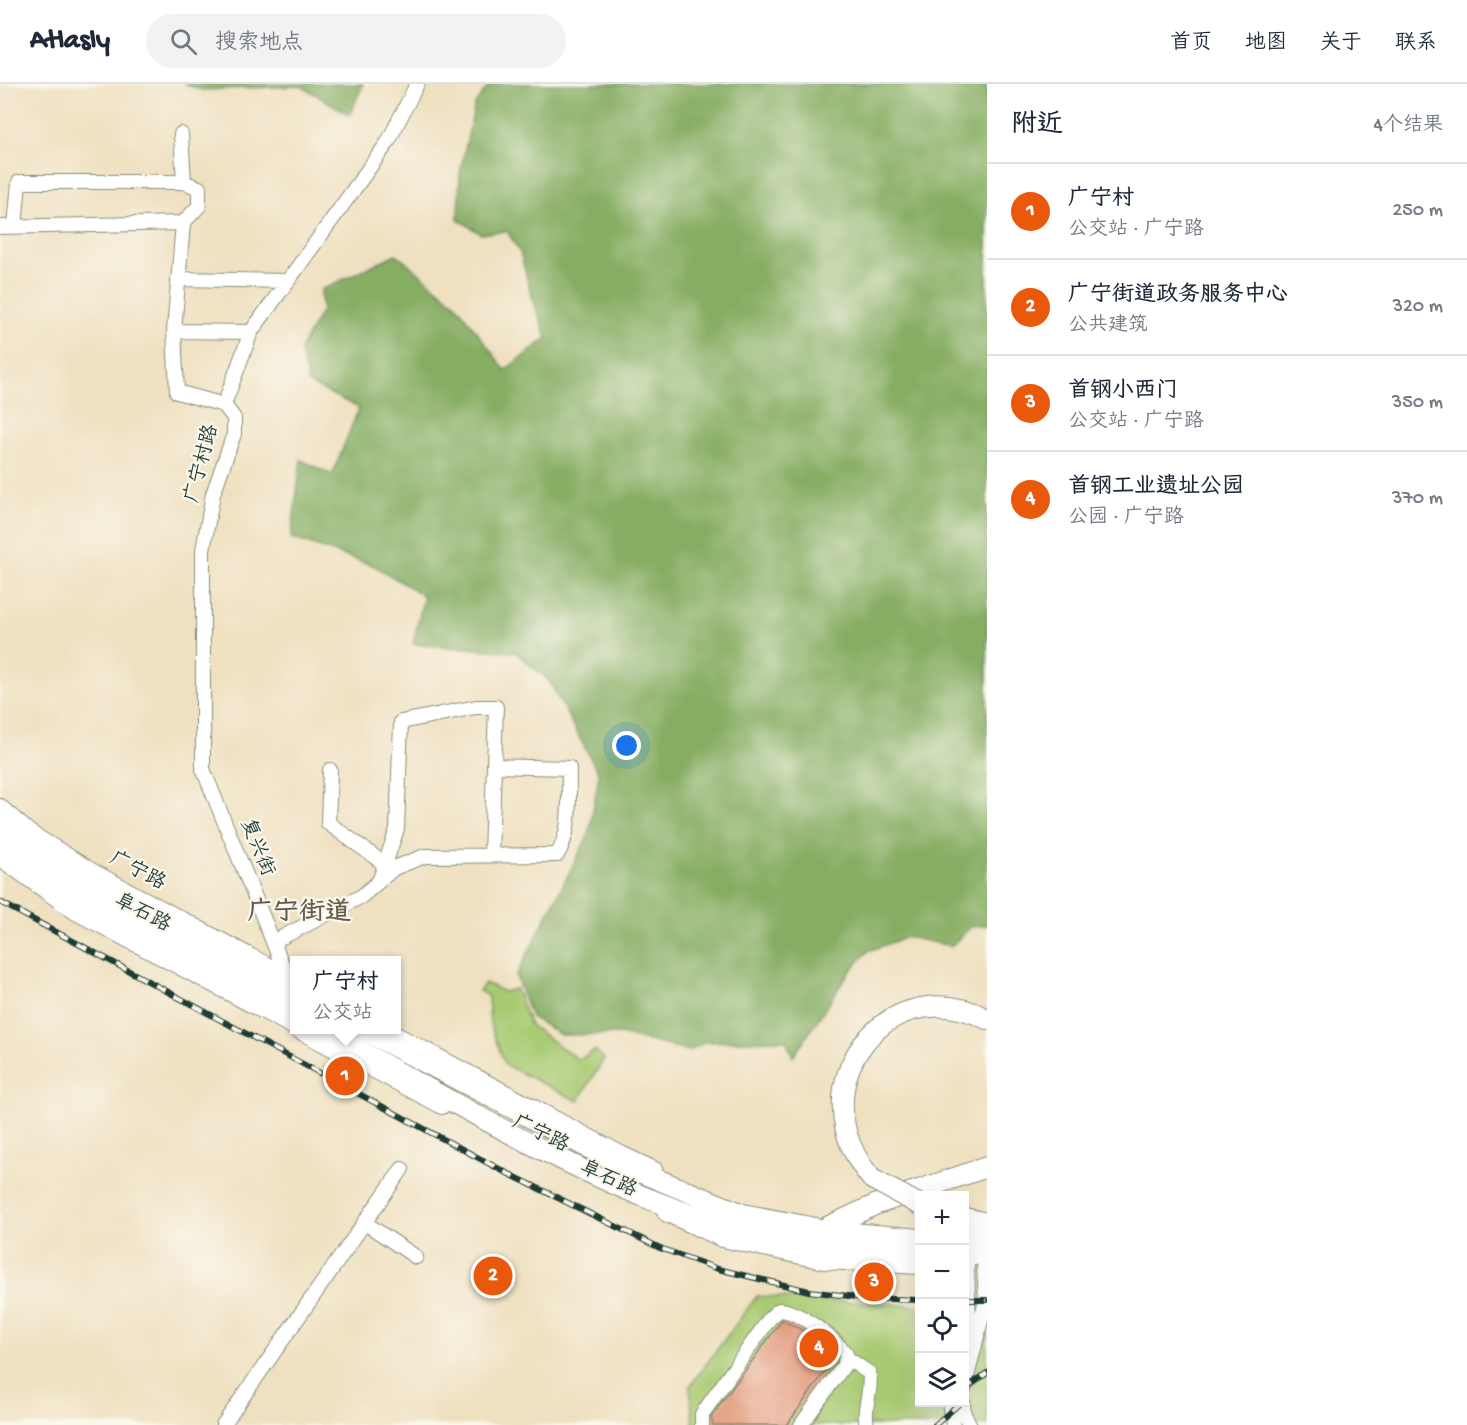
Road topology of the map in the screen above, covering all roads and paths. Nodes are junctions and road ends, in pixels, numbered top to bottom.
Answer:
1 (417, 84) edge
2 (181, 134) dead end
3 (184, 182) junction
4 (183, 223) junction
5 (0, 226) edge
6 (15, 226) junction
7 (178, 279) junction
8 (288, 281) junction
9 (174, 331) junction
10 (251, 332) junction
11 (224, 405) junction
12 (494, 766) junction
13 (203, 769) joint
14 (330, 770) dead end
15 (0, 806) edge
16 (0, 821) edge
17 (0, 844) edge
18 (491, 854) junction
19 (0, 859) edge
20 (386, 865) junction
21 (381, 879) junction
22 (273, 942) junction
23 (290, 976) edge
24 (290, 991) edge
25 (290, 1013) edge
26 (987, 1019) edge
27 (290, 1026) edge
28 (304, 1034) edge
29 (331, 1034) edge
30 (372, 1034) edge
31 (398, 1034) edge
32 (987, 1167) edge
33 (402, 1169) dead end
34 (915, 1202) edge
35 (969, 1220) edge
36 (365, 1223) junction
37 (987, 1225) edge
38 (827, 1227) junction
39 (969, 1227) edge
40 (915, 1229) edge
41 (969, 1238) edge
42 (987, 1238) edge
43 (915, 1239) edge
44 (915, 1256) edge
45 (416, 1257) dead end
46 (969, 1263) edge
47 (986, 1263) edge
48 (915, 1267) edge
49 (847, 1358) junction
50 (969, 1369) edge
51 (950, 1407) edge
52 (963, 1407) edge
53 (223, 1425) edge
54 (702, 1425) edge
55 (801, 1425) edge
56 (867, 1425) edge
57 (953, 1425) edge
58 (970, 1425) edge

1 - 8 street, 广宁村路
2 - 3 street
3 - 4 street
3 - 6 street
4 - 6 street
4 - 7 street
5 - 6 street
7 - 8 street
7 - 9 street
8 - 10 street, 广宁村路
9 - 10 street
9 - 11 street
10 - 11 street, 广宁村路
11 - 13 street, 广宁村路
12 - 18 street
12 - 18 street
12 - 20 street
13 - 22 street, 复兴街
14 - 20 street
15 - 23 street, 广宁路
16 - 24 highway, 阜石路
17 - 25 highway, 阜石路
18 - 21 street
19 - 27 street, 广宁路
20 - 21 street
21 - 22 street
22 - 23 street, 复兴街
26 - 34 highway, bridge
28 - 48 street, 广宁路
29 - 44 highway, 阜石路
30 - 43 highway, 阜石路
31 - 38 street, 广宁路
32 - 38 highway
33 - 36 street
35 - 37 highway
36 - 45 street
36 - 53 street
37 - 39 street
38 - 40 street, 广宁路
41 - 42 highway
46 - 47 highway
47 - 50 street
49 - 54 street
49 - 55 street
49 - 56 street
51 - 57 street
52 - 58 street

